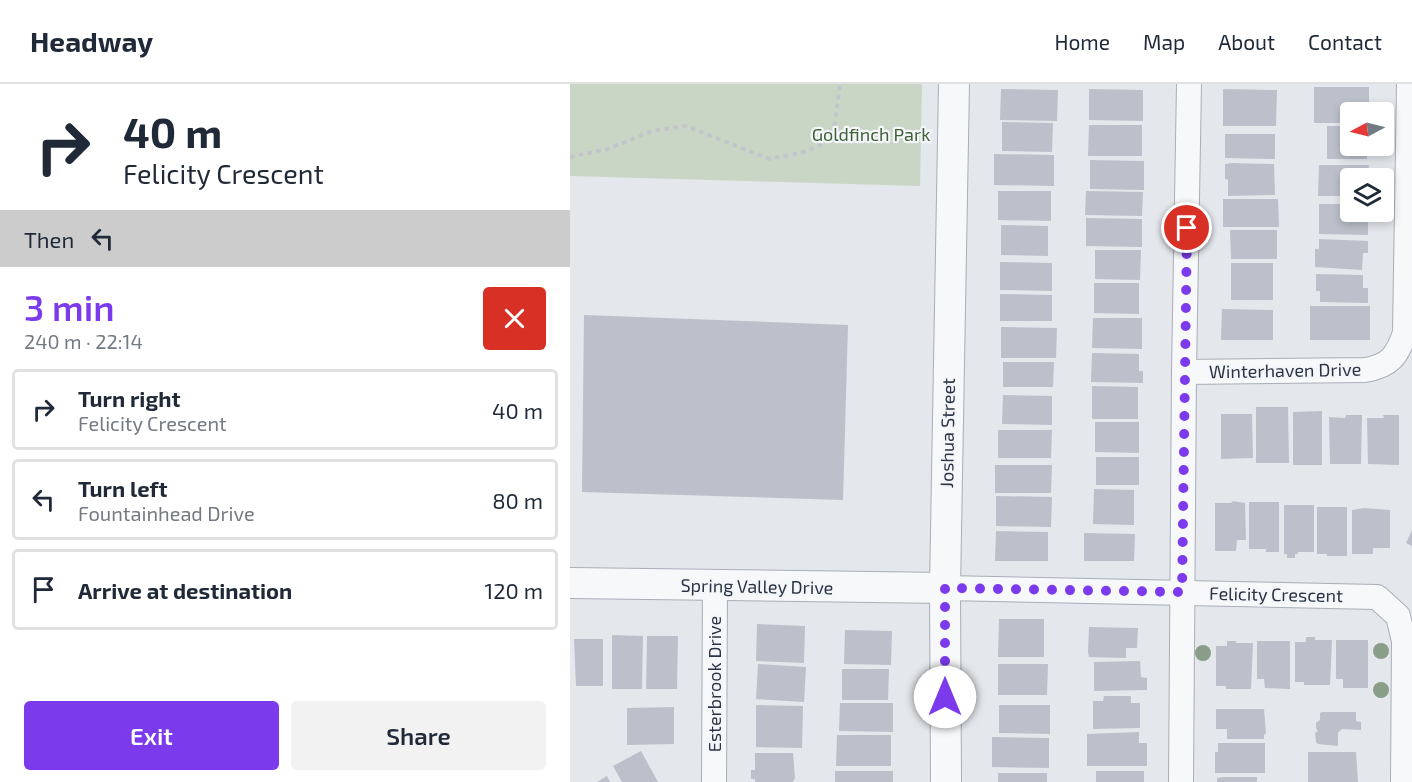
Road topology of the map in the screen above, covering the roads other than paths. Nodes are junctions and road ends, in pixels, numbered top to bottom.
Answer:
1 (954, 84) edge
2 (1189, 84) edge
3 (1409, 84) edge
4 (1184, 372) junction
5 (570, 583) edge
6 (715, 585) junction
7 (945, 588) junction
8 (1182, 592) junction
9 (714, 782) edge
10 (946, 782) edge
11 (1181, 782) edge
12 (1403, 782) edge

1 - 7 street, Joshua Street
2 - 4 street
3 - 4 street, Winterhaven Drive
4 - 8 street
5 - 6 street, Spring Valley Drive
6 - 7 street, Spring Valley Drive
6 - 9 street, Esterbrook Drive
7 - 8 street, Felicity Crescent
7 - 10 street, Joshua Street
8 - 11 street
8 - 12 street, Felicity Crescent

